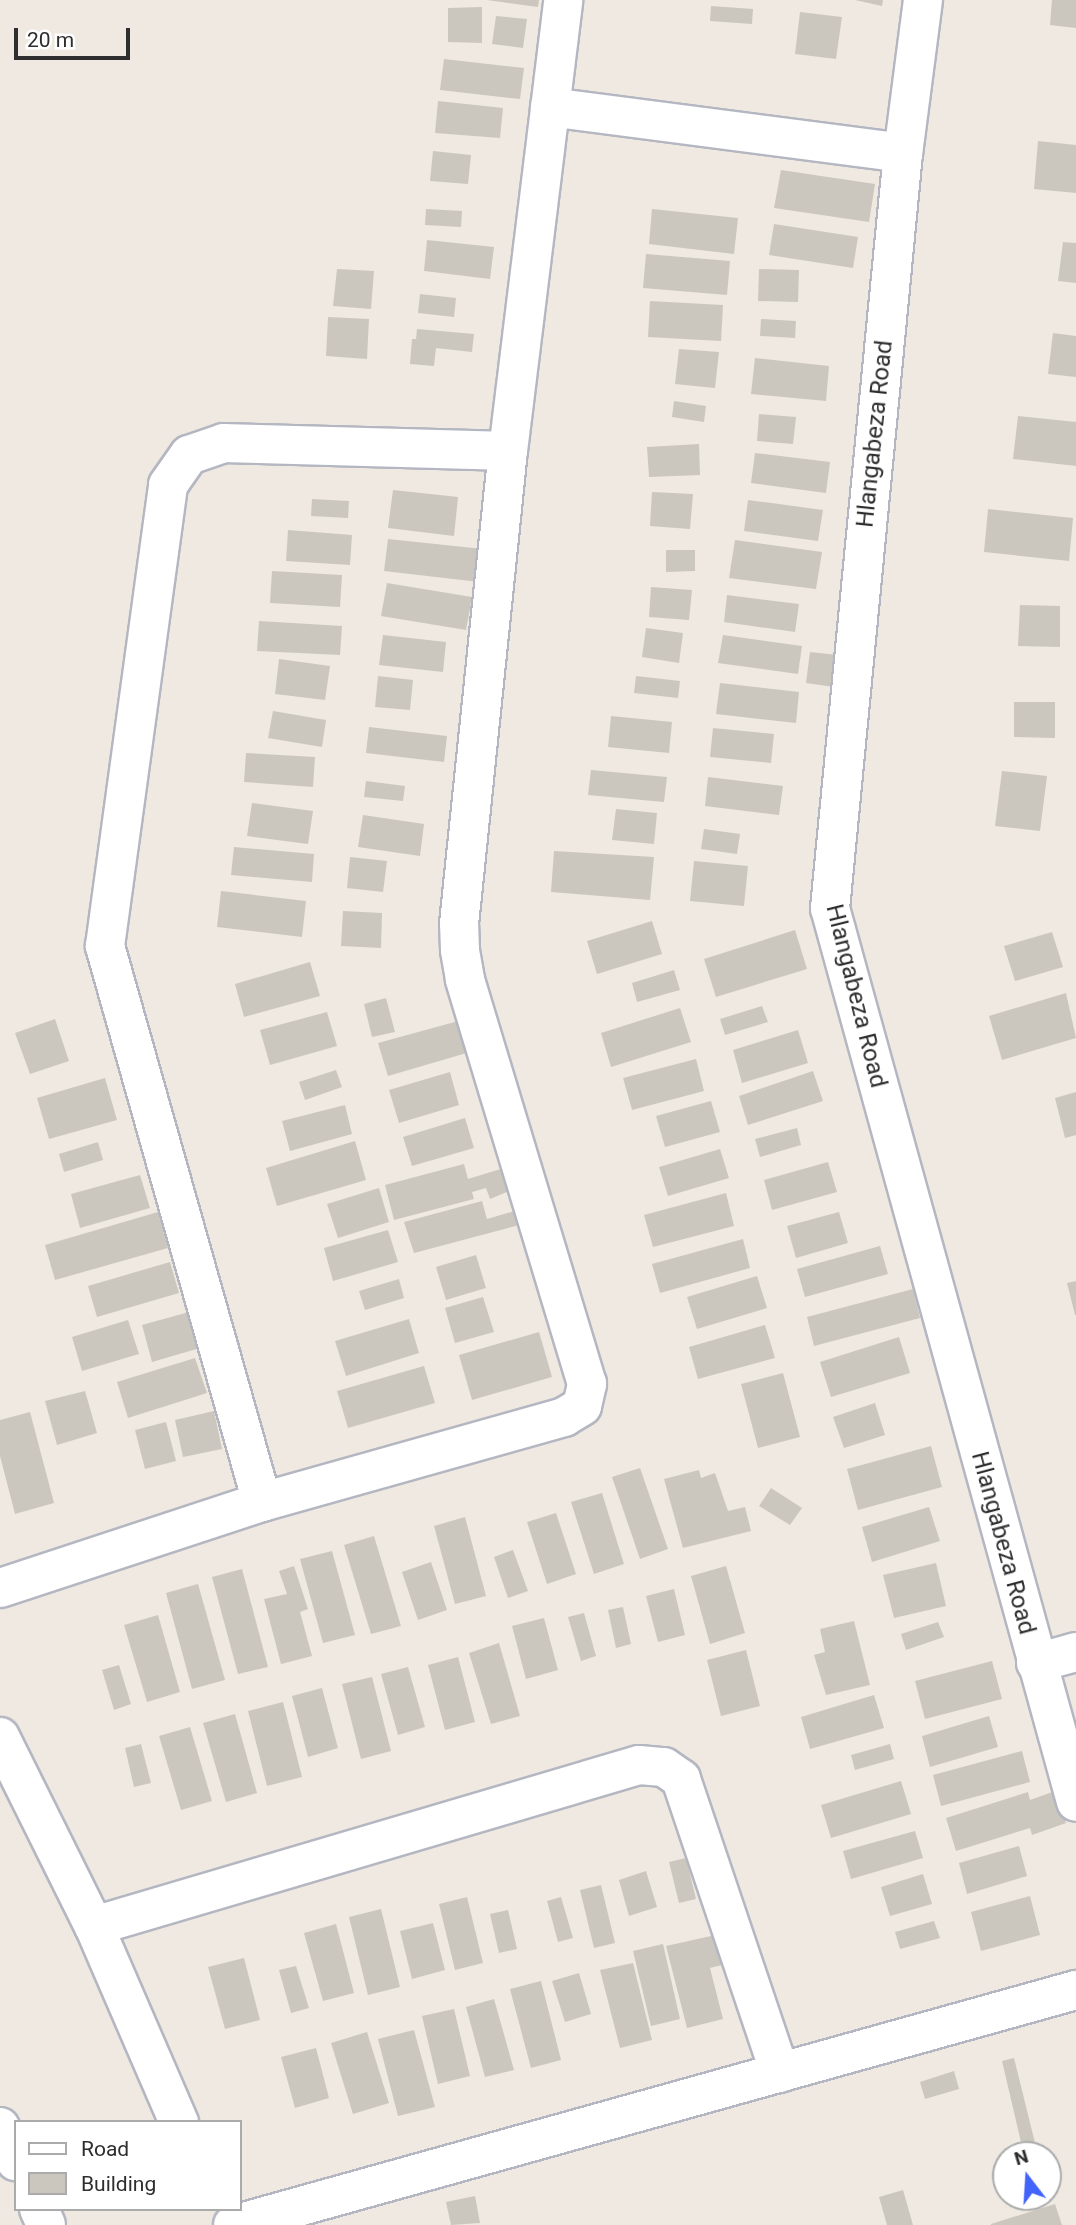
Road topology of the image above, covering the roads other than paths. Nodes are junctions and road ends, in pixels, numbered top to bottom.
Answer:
1 (563, 0) edge
2 (923, 0) edge
3 (550, 107) junction
4 (903, 153) junction
5 (508, 451) junction
6 (262, 1502) junction
7 (0, 1588) edge
8 (1076, 1652) edge
9 (1036, 1663) junction
10 (0, 1737) edge
11 (1076, 1802) edge
12 (94, 1926) junction
13 (1076, 1990) edge
14 (780, 2073) junction
15 (177, 2120) edge
16 (0, 2127) edge
17 (14, 2157) edge
18 (233, 2225) edge

1 - 3 street
2 - 4 street, Hlangabeza Road
3 - 4 street
3 - 5 street
4 - 9 street, Hlangabeza Road
5 - 6 street
5 - 6 street
6 - 7 street
8 - 9 street
9 - 11 street, Hlangabeza Road
10 - 12 street
12 - 14 street
12 - 15 street
13 - 14 street
14 - 18 street
16 - 17 street

